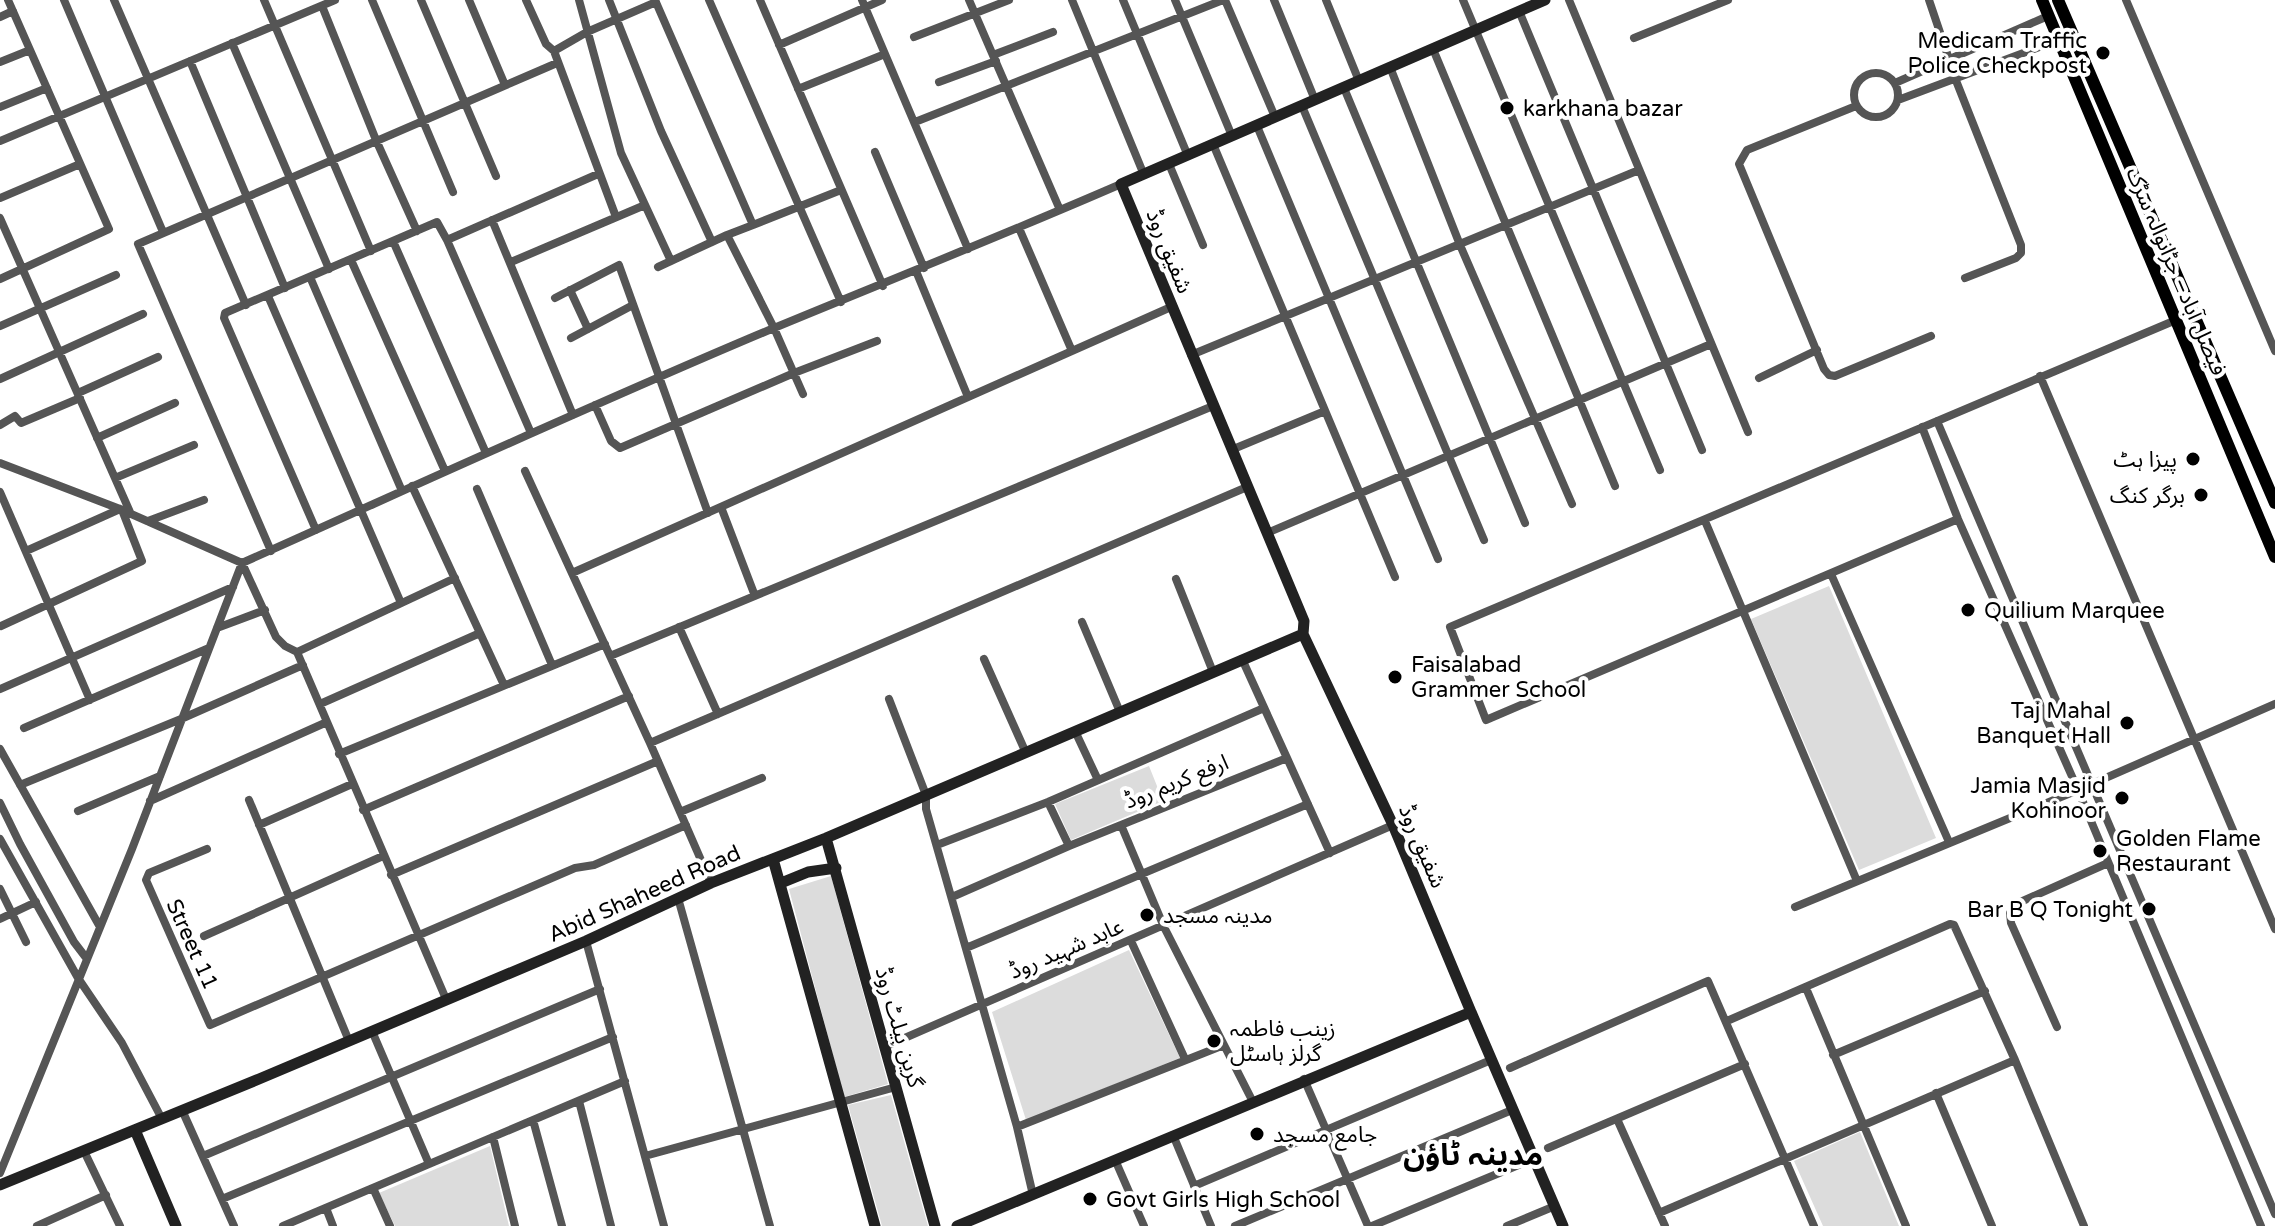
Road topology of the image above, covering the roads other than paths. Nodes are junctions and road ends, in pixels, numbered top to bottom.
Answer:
1 (20, 0) edge
2 (64, 0) edge
3 (114, 0) edge
4 (264, 0) edge
5 (372, 0) edge
6 (421, 0) edge
7 (469, 0) edge
8 (526, 0) edge
9 (579, 0) edge
10 (609, 0) edge
11 (709, 0) edge
12 (760, 0) edge
13 (882, 0) edge
14 (969, 0) edge
15 (1009, 0) edge
16 (1072, 0) edge
17 (1123, 0) edge
18 (1175, 0) edge
19 (1224, 0) edge
20 (1274, 0) edge
21 (1326, 0) edge
22 (1463, 0) edge
23 (1545, 0) edge
24 (1569, 0) edge
25 (1728, 0) edge
26 (1929, 0) edge
27 (2042, 0) edge
28 (2058, 0) edge
29 (2126, 0) edge
30 (656, 1) edge
31 (329, 2) edge
32 (864, 4) edge
33 (11, 5) edge
34 (1519, 11) junction
35 (975, 14) junction
36 (2048, 16) junction
37 (0, 17) edge
38 (1182, 17) junction
39 (617, 20) junction
40 (274, 26) junction
41 (1477, 30) junction
42 (587, 32) junction
43 (1053, 32) dead end
44 (1137, 34) junction
45 (914, 37) dead end
46 (1634, 38) dead end
47 (2058, 40) junction
48 (232, 43) junction
49 (779, 45) junction
50 (1433, 49) junction
51 (30, 50) junction
52 (554, 51) junction
53 (1093, 52) junction
54 (885, 54) junction
55 (994, 58) junction
56 (1949, 59) junction
57 (190, 61) junction
58 (0, 62) edge
59 (557, 63) junction
60 (1390, 67) junction
61 (1955, 78) junction
62 (148, 79) junction
63 (1359, 81) junction
64 (939, 82) dead end
65 (1895, 83) junction
66 (505, 85) junction
67 (1007, 86) junction
68 (47, 88) junction
69 (1344, 88) junction
70 (798, 89) junction
71 (107, 96) junction
72 (1315, 100) junction
73 (1898, 100) junction
74 (466, 102) junction
75 (1302, 106) junction
76 (1856, 106) junction
77 (0, 107) edge
78 (59, 116) junction
79 (1275, 117) junction
80 (421, 121) junction
81 (915, 122) junction
82 (1257, 126) junction
83 (1232, 136) junction
84 (376, 140) junction
85 (0, 141) edge
86 (1213, 144) junction
87 (875, 152) dead end
88 (1188, 156) junction
89 (331, 159) junction
90 (80, 164) junction
91 (1169, 164) junction
92 (1639, 170) junction
93 (598, 174) junction
94 (1144, 175) junction
95 (289, 176) junction
96 (496, 176) dead end
97 (1121, 184) junction
98 (1593, 189) junction
99 (841, 190) junction
100 (453, 192) dead end
101 (246, 196) junction
102 (0, 198) edge
103 (645, 205) junction
104 (799, 207) junction
105 (1551, 207) junction
106 (1060, 210) junction
107 (207, 215) junction
108 (616, 217) junction
109 (492, 220) junction
110 (1, 223) edge
111 (753, 225) junction
112 (1507, 225) junction
113 (1019, 228) junction
114 (417, 231) junction
115 (163, 232) junction
116 (727, 235) junction
117 (447, 240) junction
118 (393, 241) junction
119 (712, 242) junction
120 (1203, 245) dead end
121 (1460, 245) junction
122 (968, 249) junction
123 (371, 251) junction
124 (351, 260) junction
125 (671, 261) junction
126 (511, 262) junction
127 (1417, 262) junction
128 (658, 267) dead end
129 (23, 268) junction
130 (329, 269) junction
131 (920, 270) junction
132 (116, 275) dead end
133 (310, 277) junction
134 (1965, 278) dead end
135 (0, 279) edge
136 (1375, 280) junction
137 (883, 286) junction
138 (285, 288) junction
139 (570, 290) junction
140 (268, 296) junction
141 (555, 298) dead end
142 (1329, 299) junction
143 (841, 302) junction
144 (246, 305) junction
145 (633, 305) junction
146 (1171, 307) junction
147 (40, 308) junction
148 (143, 314) dead end
149 (1286, 317) junction
150 (2176, 320) junction
151 (0, 326) edge
152 (774, 328) junction
153 (588, 329) junction
154 (1931, 336) dead end
155 (571, 338) dead end
156 (877, 341) dead end
157 (1711, 344) junction
158 (1817, 350) junction
159 (1072, 351) junction
160 (2275, 351) edge
161 (59, 352) junction
162 (1191, 355) junction
163 (158, 357) dead end
164 (1665, 363) junction
165 (794, 373) junction
166 (2040, 376) junction
167 (660, 378) junction
168 (1759, 378) dead end
169 (0, 379) edge
170 (1623, 381) junction
171 (803, 394) dead end
172 (79, 396) junction
173 (968, 397) junction
174 (1579, 400) junction
175 (175, 403) dead end
176 (595, 405) junction
177 (1213, 406) junction
178 (1325, 411) junction
179 (573, 415) junction
180 (1537, 418) junction
181 (1937, 421) junction
182 (676, 424) junction
183 (0, 425) edge
184 (1922, 427) junction
185 (1748, 432) dead end
186 (531, 433) junction
187 (97, 438) junction
188 (1490, 438) junction
189 (194, 445) dead end
190 (1231, 450) junction
191 (1702, 450) dead end
192 (486, 453) junction
193 (1448, 456) junction
194 (0, 463) edge
195 (1660, 470) dead end
196 (445, 471) junction
197 (525, 471) dead end
198 (2241, 474) junction
199 (1403, 475) junction
200 (115, 478) junction
201 (412, 486) junction
202 (1615, 486) dead end
203 (1247, 487) junction
204 (477, 489) dead end
205 (402, 491) junction
206 (0, 492) edge
207 (1360, 494) junction
208 (204, 500) dead end
209 (2275, 503) edge
210 (1572, 504) dead end
211 (721, 507) junction
212 (361, 509) junction
213 (124, 511) junction
214 (708, 513) junction
215 (1958, 519) junction
216 (148, 521) junction
217 (1705, 521) junction
218 (1525, 523) dead end
219 (316, 530) junction
220 (1267, 533) junction
221 (2275, 537) edge
222 (1484, 540) dead end
223 (26, 551) junction
224 (271, 551) junction
225 (2275, 557) edge
226 (1438, 559) dead end
227 (242, 563) junction
228 (572, 573) junction
229 (1831, 574) junction
230 (1395, 577) dead end
231 (455, 578) junction
232 (1176, 579) dead end
233 (233, 587) junction
234 (755, 596) junction
235 (401, 603) junction
236 (50, 604) junction
237 (265, 610) junction
238 (1742, 612) junction
239 (1082, 622) dead end
240 (1, 626) edge
241 (679, 627) junction
242 (217, 628) junction
243 (480, 633) junction
244 (1303, 634) junction
245 (605, 644) junction
246 (209, 648) junction
247 (297, 652) junction
248 (610, 656) junction
249 (70, 658) junction
250 (984, 659) dead end
251 (1242, 659) junction
252 (303, 665) junction
253 (552, 665) junction
254 (1213, 672) junction
255 (504, 685) junction
256 (0, 689) edge
257 (629, 696) junction
258 (889, 699) dead end
259 (90, 700) junction
260 (320, 704) junction
261 (2275, 704) edge
262 (1264, 708) junction
263 (1120, 712) junction
264 (718, 714) junction
265 (181, 719) junction
266 (327, 722) junction
267 (24, 728) dead end
268 (1075, 731) junction
269 (2195, 738) junction
270 (650, 743) junction
271 (0, 749) edge
272 (1026, 753) junction
273 (339, 754) junction
274 (1287, 758) junction
275 (658, 761) junction
276 (160, 776) junction
277 (762, 778) dead end
278 (1098, 780) junction
279 (352, 784) junction
280 (2091, 784) junction
281 (20, 785) junction
282 (2078, 790) junction
283 (926, 795) junction
284 (249, 800) dead end
285 (150, 801) junction
286 (1048, 802) junction
287 (0, 803) edge
288 (1308, 804) junction
289 (363, 810) junction
290 (78, 811) dead end
291 (680, 812) junction
292 (259, 825) junction
293 (686, 825) junction
294 (1121, 825) junction
295 (1393, 825) junction
296 (826, 838) junction
297 (0, 839) edge
298 (1949, 842) junction
299 (937, 845) junction
300 (1069, 846) junction
301 (207, 849) dead end
302 (1330, 853) junction
303 (383, 856) junction
304 (773, 859) junction
305 (2108, 863) junction
306 (836, 868) junction
307 (391, 875) junction
308 (1140, 875) junction
309 (1857, 881) junction
310 (711, 883) junction
311 (781, 883) junction
312 (0, 889) edge
313 (952, 897) junction
314 (290, 898) junction
315 (678, 898) junction
316 (36, 902) junction
317 (1795, 907) dead end
318 (12, 913) junction
319 (0, 919) edge
320 (100, 927) junction
321 (1164, 927) junction
322 (2275, 929) edge
323 (419, 935) junction
324 (204, 936) dead end
325 (586, 941) junction
326 (1131, 941) junction
327 (26, 942) dead end
328 (966, 948) junction
329 (87, 959) junction
330 (322, 976) junction
331 (78, 978) junction
332 (1806, 988) junction
333 (600, 989) junction
334 (1985, 991) junction
335 (446, 999) junction
336 (983, 1003) junction
337 (1471, 1012) junction
338 (1727, 1021) junction
339 (2057, 1027) dead end
340 (372, 1031) junction
341 (613, 1037) junction
342 (349, 1041) junction
343 (1224, 1045) junction
344 (884, 1047) junction
345 (1833, 1055) junction
346 (1185, 1059) junction
347 (1491, 1060) junction
348 (2015, 1060) junction
349 (1745, 1064) junction
350 (1510, 1068) dead end
351 (392, 1077) junction
352 (1304, 1079) junction
353 (625, 1081) junction
354 (896, 1087) junction
355 (1936, 1093) junction
356 (579, 1101) junction
357 (842, 1101) junction
358 (1253, 1102) junction
359 (182, 1110) junction
360 (1512, 1110) junction
361 (162, 1119) junction
362 (1617, 1119) junction
363 (533, 1120) junction
364 (410, 1121) junction
365 (2236, 1123) junction
366 (1862, 1125) junction
367 (1017, 1127) junction
368 (2220, 1128) junction
369 (135, 1130) junction
370 (743, 1130) junction
371 (1326, 1131) junction
372 (1173, 1135) junction
373 (493, 1137) junction
374 (1548, 1148) dead end
375 (84, 1151) junction
376 (203, 1156) junction
377 (645, 1156) junction
378 (1784, 1158) junction
379 (1533, 1159) junction
380 (1116, 1162) junction
381 (429, 1164) junction
382 (0, 1173) edge
383 (1347, 1179) junction
384 (0, 1185) edge
385 (1194, 1186) junction
386 (373, 1188) junction
387 (106, 1195) junction
388 (1033, 1195) junction
389 (222, 1199) junction
390 (1555, 1206) junction
391 (326, 1208) junction
392 (1659, 1213) junction
393 (2275, 1214) edge
394 (37, 1226) edge
395 (120, 1226) edge
396 (176, 1226) edge
397 (234, 1226) edge
398 (283, 1226) edge
399 (333, 1226) edge
400 (390, 1226) edge
401 (515, 1226) edge
402 (562, 1226) edge
403 (611, 1226) edge
404 (664, 1226) edge
405 (770, 1226) edge
406 (875, 1226) edge
407 (935, 1226) edge
408 (957, 1226) edge
409 (1144, 1226) edge
410 (1211, 1226) edge
411 (1235, 1226) edge
412 (1370, 1226) edge
413 (1507, 1226) edge
414 (1563, 1226) edge
415 (1665, 1226) edge
416 (1814, 1226) edge
417 (1906, 1226) edge
418 (1992, 1226) edge
419 (2084, 1226) edge
420 (2261, 1226) edge

1 - 33 street
2 - 71 street
3 - 62 street
4 - 40 street
5 - 80 street
6 - 74 street
7 - 66 street
8 - 52 street
9 - 42 street
10 - 39 street
11 - 104 street
12 - 49 street
13 - 32 street
14 - 35 street
15 - 35 street
16 - 53 street
17 - 44 street
18 - 38 street
19 - 38 street
19 - 79 street
20 - 72 street
21 - 63 street
22 - 41 street
23 - 34 street
24 - 92 street
25 - 46 street
26 - 56 street
27 - 36 main road, فیصل آباد– جڑانوالہ سڑک
28 - 209 main road, فیصل آباد– جڑانوالہ سڑک
29 - 160 street
30 - 39 street
30 - 111 street
31 - 40 street
31 - 84 street
32 - 49 street
32 - 54 street
33 - 37 street
33 - 51 street
34 - 41 street
34 - 98 street
35 - 45 street
35 - 55 street
36 - 47 main road, فیصل آباد– جڑانوالہ سڑک
36 - 56 street
38 - 44 street
38 - 83 street
39 - 42 street
39 - 119 street
40 - 48 street
40 - 89 street
41 - 50 street
41 - 105 street
42 - 52 street
42 - 103 street
43 - 55 street
44 - 53 street
44 - 88 street
47 - 61 street
47 - 150 main road, فیصل آباد– جڑانوالہ سڑک
48 - 57 street
48 - 95 street
49 - 70 street
50 - 60 street
50 - 112 street
51 - 58 street
51 - 68 street
52 - 59 street
53 - 67 street
53 - 94 street
54 - 70 street
54 - 81 street
55 - 64 street
55 - 67 street
56 - 65 street
57 - 62 street
57 - 101 street
59 - 66 street
59 - 93 street
60 - 63 street
60 - 121 street
61 - 73 street
61 - 134 street
62 - 71 street
62 - 107 street
63 - 69 street
65 - 73 street
65 - 76 street
66 - 74 street
67 - 81 street
67 - 106 street
68 - 77 street
68 - 78 street
69 - 72 street
69 - 127 street
70 - 99 street
71 - 78 street
71 - 115 street
72 - 75 street
73 - 76 street
74 - 80 street
74 - 96 street
75 - 79 street
75 - 136 street
76 - 158 street
78 - 85 street
78 - 90 street
79 - 82 street
80 - 84 street
80 - 100 street
81 - 122 street
82 - 83 street
82 - 142 street
83 - 86 street
84 - 89 street
84 - 114 street
86 - 88 street
86 - 149 street
87 - 131 street
88 - 91 street
89 - 95 street
89 - 123 street
90 - 102 street
90 - 129 street
91 - 94 street
91 - 120 street
92 - 98 street
92 - 157 street
93 - 108 street
93 - 109 street
94 - 97 street
95 - 101 street
95 - 130 street
97 - 106 street
97 - 146 street, شفیق روڈ
98 - 105 street
98 - 164 street
99 - 104 street
99 - 137 street
101 - 107 street
101 - 138 street
103 - 108 street
103 - 125 street
104 - 111 street
104 - 143 street
105 - 112 street
105 - 170 street
106 - 113 street
107 - 115 street
107 - 144 street
108 - 126 street
109 - 117 street
109 - 126 street
110 - 129 street
111 - 116 street
112 - 121 street
112 - 174 street
113 - 122 street
113 - 159 street
114 - 117 street
114 - 118 street
115 - 224 street
116 - 119 street
116 - 152 street
117 - 186 street
118 - 123 street
118 - 192 street
119 - 125 street
121 - 127 street
121 - 180 street
122 - 131 street
123 - 124 street
124 - 130 street
124 - 196 street
125 - 128 street
126 - 179 street
127 - 136 street
127 - 188 street
129 - 135 street
129 - 147 street
130 - 133 street
131 - 137 street
131 - 173 street
132 - 147 street
133 - 138 street
133 - 205 street
136 - 142 street
136 - 193 street
137 - 143 street
138 - 140 street
139 - 141 street
139 - 145 street
139 - 153 street
140 - 144 street
140 - 212 street
142 - 149 street
142 - 199 street
143 - 152 street
144 - 219 street
145 - 153 street
145 - 167 street
146 - 159 street
146 - 162 street, شفیق روڈ
147 - 151 street
147 - 161 street
148 - 161 street
149 - 162 street
149 - 178 street
150 - 166 street
150 - 198 main road, فیصل آباد– جڑانوالہ سڑک
152 - 165 street
152 - 167 street
153 - 155 street
154 - 158 street
156 - 165 street
157 - 164 street
157 - 185 street
158 - 168 street
159 - 173 street
161 - 169 street
161 - 172 street
162 - 177 street, شفیق روڈ
163 - 172 street
164 - 170 street
164 - 191 street
165 - 171 street
165 - 182 street
166 - 181 street
166 - 269 street
167 - 176 street
167 - 182 street
170 - 174 street
170 - 195 street
172 - 183 street
172 - 187 street
173 - 211 street
174 - 180 street
174 - 202 street
175 - 187 street
176 - 179 street
176 - 182 street
177 - 190 street, شفیق روڈ
177 - 234 street
178 - 190 street
178 - 207 street
179 - 186 street
180 - 188 street
180 - 210 street
181 - 184 street
181 - 280 street
182 - 214 street
184 - 215 street
184 - 217 street
186 - 192 street
187 - 200 street
188 - 193 street
188 - 218 street
189 - 200 street
190 - 203 street, شفیق روڈ
192 - 196 street
193 - 199 street
193 - 222 street
194 - 213 street
196 - 201 street
197 - 228 street
198 - 221 main road
198 - 225 main road, فیصل آباد– جڑانوالہ سڑک
199 - 207 street
199 - 226 street
200 - 213 street
201 - 205 street
201 - 231 street
203 - 220 street, شفیق روڈ
203 - 264 street
204 - 253 street
205 - 212 street
206 - 223 street
207 - 220 street
207 - 230 street
208 - 216 street
211 - 214 street
211 - 234 street
212 - 219 street
212 - 235 street
213 - 216 street
213 - 223 street
213 - 236 street
214 - 228 street
215 - 229 street
215 - 282 street
216 - 227 street
217 - 238 street
217 - 238 street
219 - 224 street
220 - 244 street, شفیق روڈ
223 - 236 street
224 - 227 street
227 - 233 street
227 - 237 street
228 - 245 street
229 - 238 street
229 - 298 street
231 - 235 street
231 - 243 street
232 - 254 street
233 - 242 street
233 - 249 street
234 - 241 street
235 - 247 street
236 - 240 street
236 - 249 street
237 - 242 street
237 - 247 street
238 - 309 street
239 - 263 street
241 - 248 street
241 - 264 street
242 - 246 street
243 - 255 street
243 - 260 street
244 - 251 street, Abid Shaheed Road
244 - 295 street, شفیق روڈ
245 - 248 street
245 - 253 street
246 - 259 street
246 - 265 street
247 - 252 street
248 - 257 street
249 - 256 street
249 - 259 street
250 - 272 street
251 - 254 street, Abid Shaheed Road
251 - 262 street
252 - 260 street
252 - 265 street
253 - 255 street
254 - 263 street, Abid Shaheed Road
255 - 273 street
257 - 270 street
257 - 289 street
258 - 283 street
259 - 267 street
260 - 266 street
261 - 269 street
262 - 274 street
262 - 278 street
263 - 268 street, Abid Shaheed Road
264 - 270 street
265 - 276 street
265 - 281 street
266 - 273 street
266 - 285 street
268 - 272 street, Abid Shaheed Road
268 - 278 street
269 - 280 street
269 - 322 street
270 - 275 street
271 - 281 street
272 - 283 street, Abid Shaheed Road
273 - 279 street
274 - 288 street
274 - 294 street, ارفع کریم روڈ
275 - 291 street
275 - 307 street
276 - 285 street
276 - 290 street
277 - 291 street
278 - 286 street
279 - 289 street
279 - 292 street
280 - 282 street
280 - 365 street
281 - 320 street
282 - 298 street
282 - 305 street
283 - 296 street, Abid Shaheed Road
283 - 299 street
284 - 292 street
285 - 320 street
286 - 299 street
286 - 300 street
287 - 329 street
288 - 302 street
288 - 308 street
289 - 303 street
291 - 293 street
292 - 314 street
293 - 310 street
293 - 323 street
294 - 300 street
294 - 308 street, ارفع کریم روڈ
295 - 302 street, عابد شہید روڈ
295 - 337 street, شفیق روڈ
296 - 304 street, Abid Shaheed Road
296 - 306 street, گرین بیلٹ روڈ
297 - 316 street
298 - 309 street
299 - 313 street
300 - 313 street
301 - 330 street, Street 11
302 - 321 street, عابد شہید روڈ
303 - 307 street
303 - 314 street
304 - 310 street, Abid Shaheed Road
304 - 311 street
305 - 339 street
305 - 368 street
306 - 311 street
306 - 344 street, گرین بیلٹ روڈ
307 - 323 street
308 - 321 street, ارفع کریم روڈ
308 - 328 street
309 - 317 street
310 - 315 street, Abid Shaheed Road
311 - 357 street
312 - 318 street
313 - 328 street
314 - 324 street
314 - 330 street
315 - 325 street, Abid Shaheed Road
315 - 370 street
316 - 318 street
316 - 331 street
318 - 319 street
318 - 327 street
320 - 329 street
321 - 326 street, عابد شہید روڈ
321 - 343 street, ارفع کریم روڈ
323 - 330 street
323 - 335 street
325 - 333 street
325 - 335 street, Abid Shaheed Road
326 - 336 street, عابد شہید روڈ
326 - 346 street
328 - 336 street
329 - 331 street
330 - 342 street
331 - 361 street
331 - 382 street
332 - 334 street
332 - 338 street
332 - 345 street
333 - 341 street
333 - 351 street
334 - 345 street
334 - 348 street
335 - 340 street, Abid Shaheed Road
336 - 344 street, عابد شہید روڈ
336 - 367 street
337 - 347 street
337 - 352 street
338 - 349 street
338 - 350 street
340 - 342 street, Abid Shaheed Road
340 - 351 street
341 - 353 street
341 - 364 street
342 - 359 street, Abid Shaheed Road
343 - 346 street
343 - 358 street, ارفع کریم روڈ
344 - 354 street, گرین بیلٹ روڈ
345 - 366 street
346 - 367 street
347 - 360 street
347 - 371 street
348 - 355 street
348 - 419 street
349 - 362 street
349 - 378 street
351 - 364 street
351 - 376 street
352 - 358 street
352 - 371 street
353 - 356 street
353 - 377 street
354 - 357 street
354 - 407 street, گرین بیلٹ روڈ
355 - 366 street
355 - 418 street
356 - 363 street
356 - 403 street
357 - 370 street
357 - 406 street
358 - 372 street
359 - 361 street, Abid Shaheed Road
359 - 376 street
360 - 379 street
360 - 383 street
361 - 369 street, Abid Shaheed Road
362 - 374 street
362 - 392 street
363 - 373 street
363 - 402 street
364 - 381 street
364 - 389 street
365 - 368 street
365 - 393 street
366 - 378 street
366 - 417 street
367 - 388 street
368 - 420 street
369 - 375 street, Abid Shaheed Road
369 - 396 street
370 - 377 street
370 - 405 street
371 - 383 street
371 - 385 street
372 - 380 street
372 - 385 street
373 - 381 street
373 - 401 street
375 - 384 street, Abid Shaheed Road
375 - 387 street
376 - 389 street
377 - 404 street
378 - 392 street
378 - 416 street
379 - 390 street
379 - 412 street
380 - 388 street
380 - 409 street
381 - 386 street
383 - 411 street
383 - 412 street
385 - 410 street
386 - 391 street
386 - 400 street
387 - 394 street
387 - 395 street
388 - 408 street
389 - 397 street
390 - 413 street
390 - 414 street
391 - 398 street
391 - 399 street
392 - 415 street

